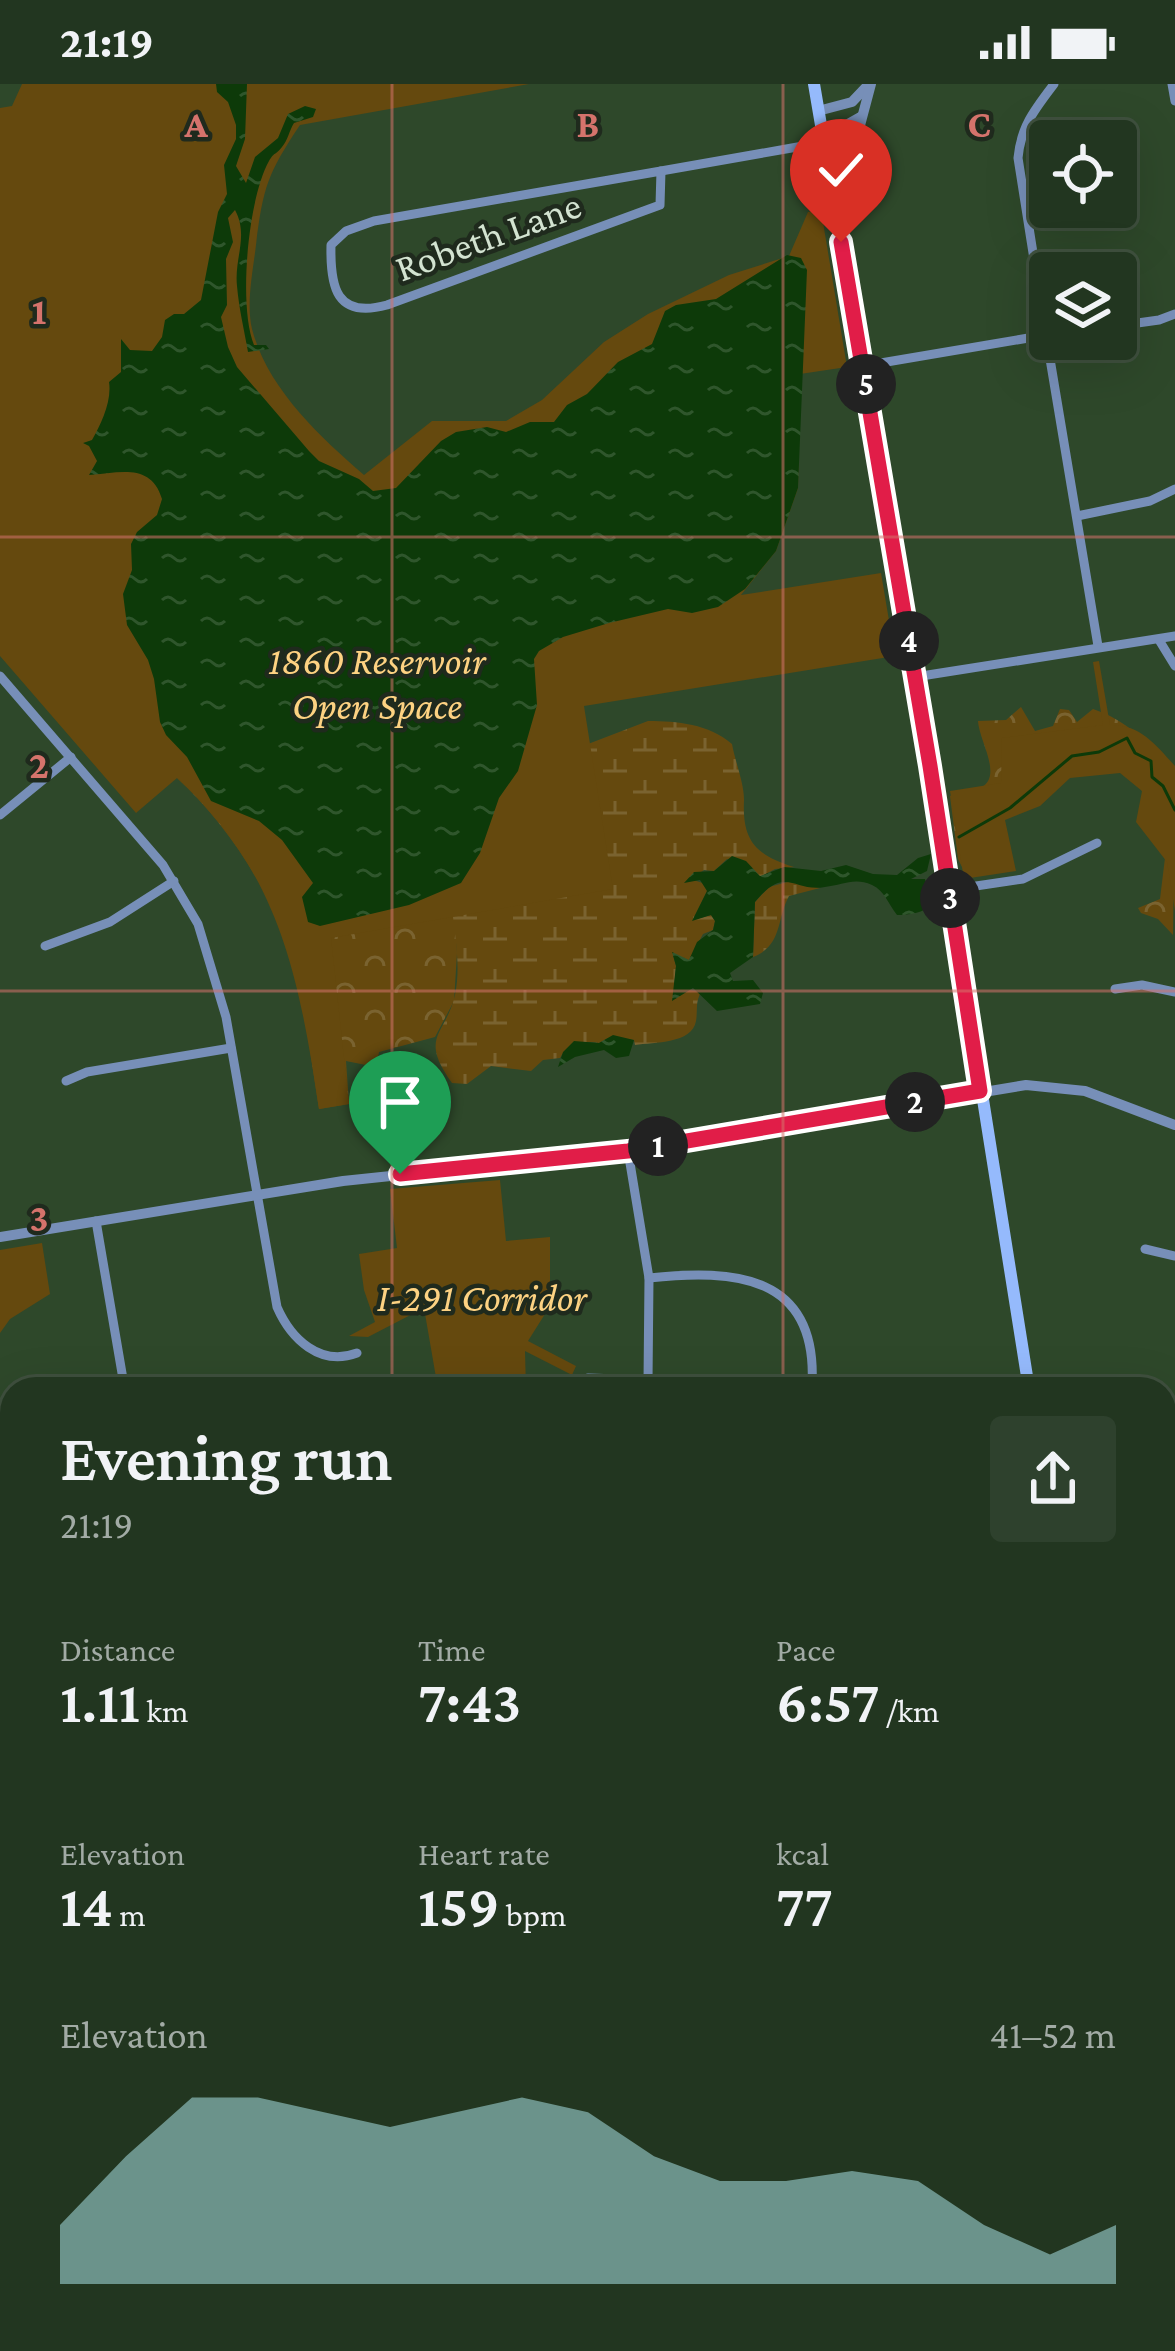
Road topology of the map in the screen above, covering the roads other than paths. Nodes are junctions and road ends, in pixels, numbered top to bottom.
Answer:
1 (814, 84) edge
2 (870, 84) edge
3 (1054, 84) edge
4 (1172, 84) edge
5 (1175, 101) edge
6 (818, 111) junction
7 (862, 116) junction
8 (823, 138) junction
9 (662, 171) junction
10 (841, 242) junction
11 (1034, 252) edge
12 (1175, 314) edge
13 (1137, 323) edge
14 (1029, 338) edge
15 (1052, 360) edge
16 (863, 367) junction
17 (1175, 489) edge
18 (1077, 516) junction
19 (1175, 637) edge
20 (1160, 640) junction
21 (1098, 646) junction
22 (1175, 666) edge
23 (0, 676) edge
24 (915, 677) junction
25 (71, 757) junction
26 (0, 815) edge
27 (1097, 843) dead end
28 (174, 881) junction
29 (949, 890) junction
30 (44, 946) dead end
31 (1115, 989) dead end
32 (1175, 992) edge
33 (231, 1048) junction
34 (66, 1081) dead end
35 (980, 1091) junction
36 (1175, 1125) edge
37 (628, 1151) junction
38 (257, 1194) junction
39 (96, 1221) junction
40 (0, 1237) edge
41 (1145, 1250) dead end
42 (1175, 1256) edge
43 (650, 1278) junction
44 (356, 1353) dead end
45 (123, 1377) edge
46 (648, 1377) edge
47 (813, 1377) edge
48 (1027, 1377) edge

1 - 6 main road
2 - 6 street
2 - 7 street
3 - 11 street
4 - 5 street
6 - 8 main road
7 - 8 street
7 - 10 street
8 - 9 street, Robeth Lane
8 - 10 main road
9 - 9 street, Robeth Lane
10 - 16 main road
12 - 13 street
14 - 16 street
15 - 18 street
16 - 24 main road
17 - 18 street
18 - 21 street
19 - 20 street
20 - 21 street
20 - 22 street
21 - 24 street
23 - 25 street
24 - 29 main road
25 - 26 street
25 - 28 street
27 - 29 street
28 - 30 street
28 - 33 street
29 - 35 main road
31 - 32 street
33 - 34 street
33 - 38 street
35 - 36 street
35 - 37 street
35 - 48 main road
37 - 38 street
37 - 43 street
38 - 39 street
38 - 44 street
39 - 40 street
39 - 45 street
41 - 42 street
43 - 46 street
43 - 47 street

